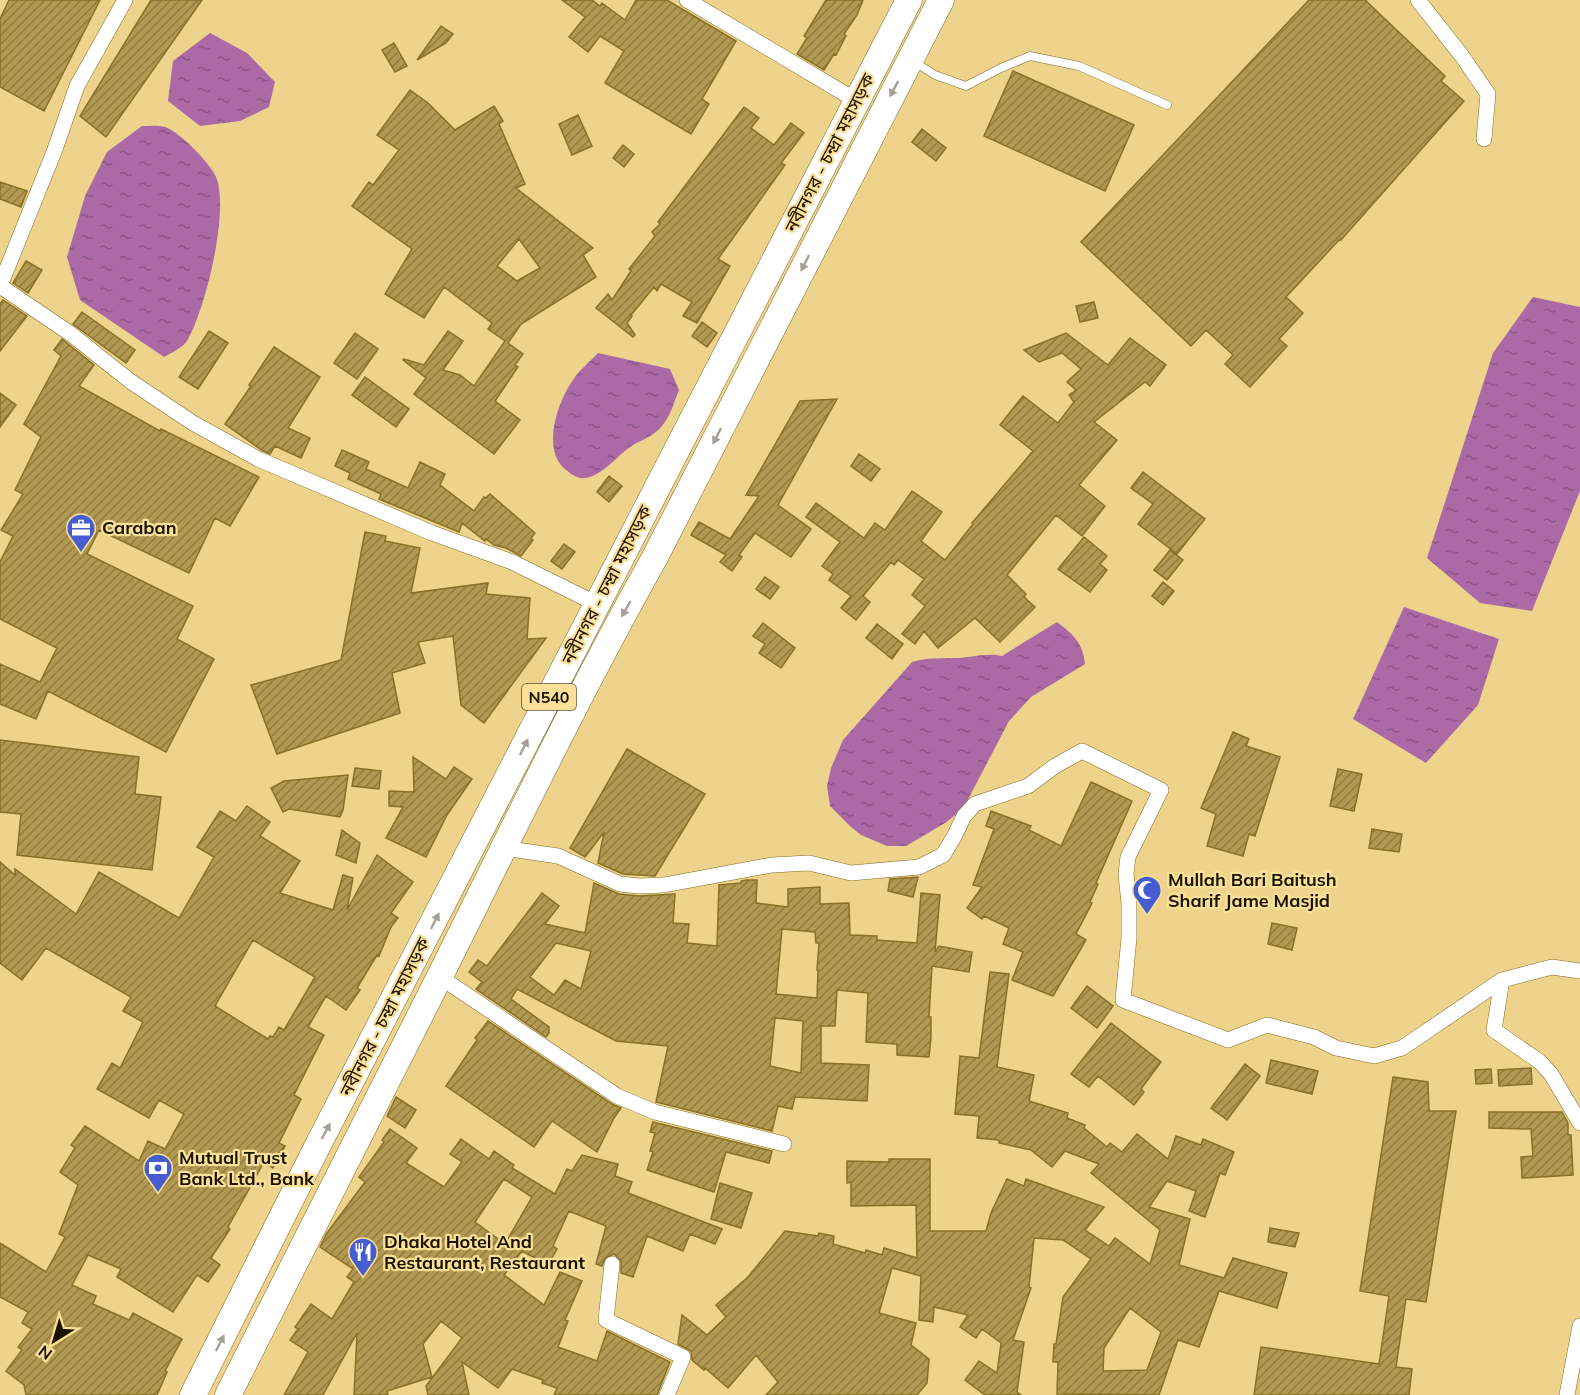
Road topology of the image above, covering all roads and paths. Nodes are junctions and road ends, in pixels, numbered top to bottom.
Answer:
1 (125, 0) edge
2 (687, 0) edge
3 (909, 0) edge
4 (941, 0) edge
5 (1418, 0) edge
6 (909, 59) junction
7 (857, 101) junction
8 (1167, 105) dead end
9 (1484, 139) dead end
10 (0, 286) edge
11 (597, 604) junction
12 (502, 848) junction
13 (1580, 971) edge
14 (440, 977) junction
15 (1502, 980) junction
16 (1580, 1122) edge
17 (784, 1144) dead end
18 (612, 1264) dead end
19 (1580, 1326) edge
20 (193, 1395) edge
21 (228, 1395) edge
22 (667, 1395) edge
23 (1567, 1395) edge

1 - 10 street
2 - 7 street
3 - 7 highway, নবীনগর - চন্দ্রা মহাসড়ক / N540
4 - 6 highway, নবীনগর - চন্দ্রা মহাসড়ক / N540
5 - 9 street
6 - 8 lane
6 -> 12 highway, নবীনগর - চন্দ্রা মহাসড়ক / N540
7 - 11 highway, নবীনগর - চন্দ্রা মহাসড়ক / N540
10 - 11 street
20 -> 11 highway, নবীনগর - চন্দ্রা মহাসড়ক / N540
12 - 14 highway, নবীনগর - চন্দ্রা মহাসড়ক / N540
12 - 15 street
13 - 15 street
14 - 17 street
14 - 21 highway, নবীনগর - চন্দ্রা মহাসড়ক / N540
15 - 16 street
18 - 22 street
19 - 23 street

